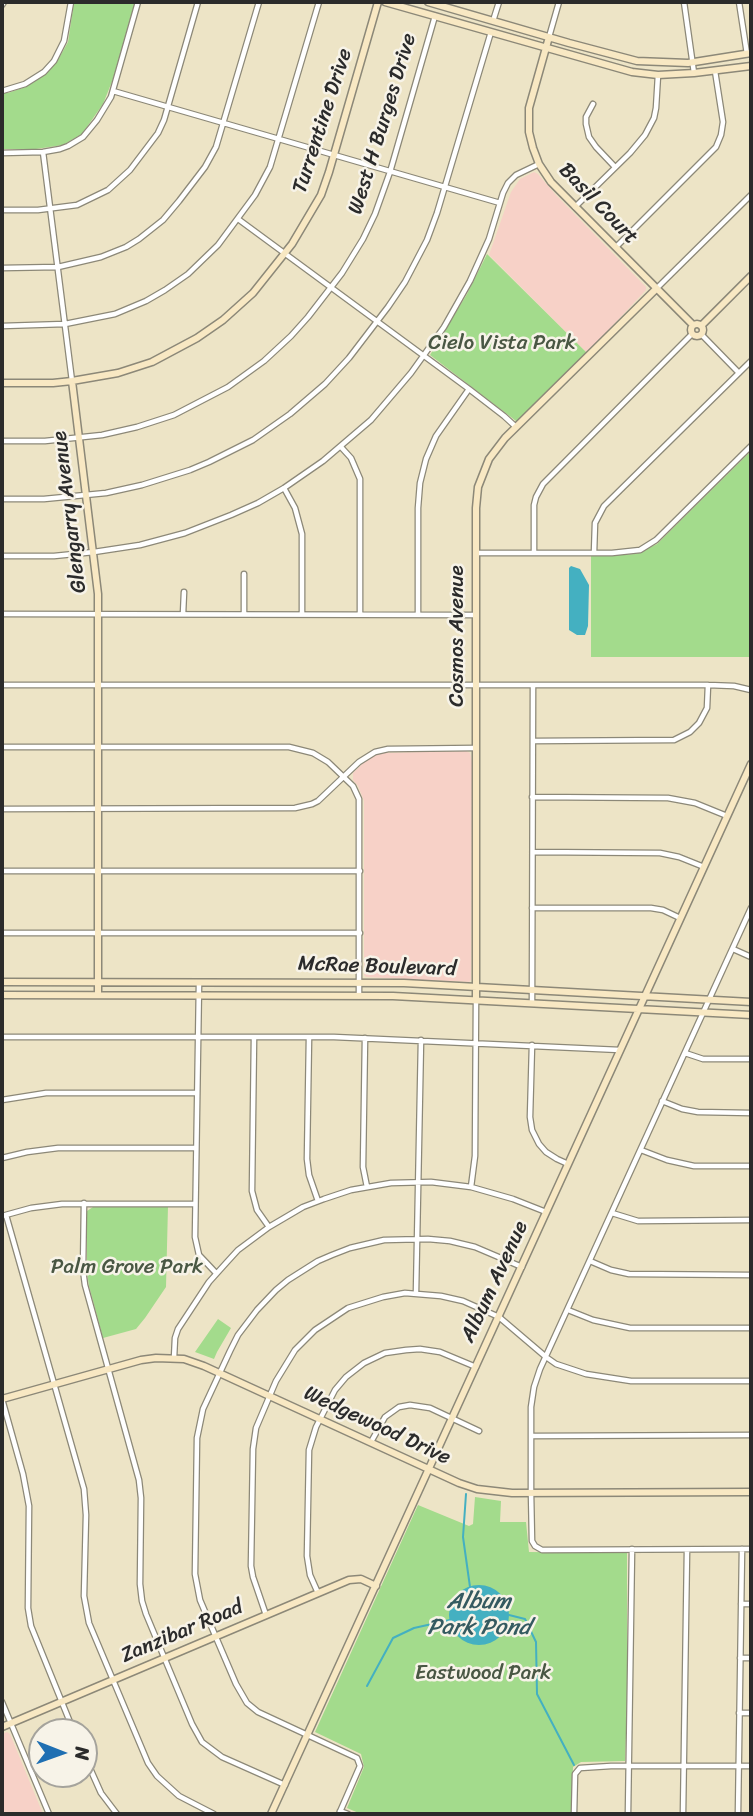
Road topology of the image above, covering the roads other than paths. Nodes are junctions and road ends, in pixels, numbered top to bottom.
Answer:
1 (71, 2) edge
2 (138, 2) edge
3 (198, 2) edge
4 (259, 2) edge
5 (318, 2) edge
6 (378, 2) edge
7 (385, 2) edge
8 (428, 2) edge
9 (499, 2) edge
10 (559, 2) edge
11 (684, 2) edge
12 (739, 2) edge
13 (438, 3) edge
14 (435, 16) junction
15 (493, 21) junction
16 (491, 32) junction
17 (549, 37) junction
18 (546, 48) junction
19 (749, 53) edge
20 (692, 62) junction
21 (751, 66) edge
22 (715, 71) junction
23 (694, 73) junction
24 (658, 75) junction
25 (2, 90) edge
26 (113, 91) junction
27 (593, 104) dead end
28 (168, 107) junction
29 (223, 123) junction
30 (279, 139) junction
31 (43, 152) junction
32 (2, 153) edge
33 (334, 155) junction
34 (539, 164) junction
35 (615, 167) junction
36 (390, 172) junction
37 (445, 188) junction
38 (751, 195) edge
39 (500, 203) junction
40 (575, 207) junction
41 (50, 209) junction
42 (2, 210) edge
43 (238, 219) junction
44 (616, 248) junction
45 (285, 253) junction
46 (58, 267) junction
47 (2, 268) edge
48 (751, 276) edge
49 (331, 287) junction
50 (656, 289) junction
51 (377, 322) junction
52 (65, 324) junction
53 (2, 326) edge
54 (693, 326) junction
55 (701, 326) junction
56 (692, 334) junction
57 (701, 334) junction
58 (424, 355) junction
59 (751, 361) edge
60 (739, 373) junction
61 (72, 382) junction
62 (2, 383) edge
63 (469, 389) junction
64 (516, 427) junction
65 (79, 438) junction
66 (2, 441) edge
67 (751, 446) edge
68 (341, 447) junction
69 (284, 488) junction
70 (87, 495) junction
71 (2, 499) edge
72 (94, 552) junction
73 (534, 552) junction
74 (475, 553) junction
75 (594, 553) junction
76 (2, 556) edge
77 (244, 574) dead end
78 (184, 592) dead end
79 (2, 614) edge
80 (98, 614) junction
81 (183, 614) junction
82 (244, 614) junction
83 (302, 614) junction
84 (360, 614) junction
85 (418, 614) junction
86 (475, 615) junction
87 (2, 685) edge
88 (533, 685) junction
89 (708, 685) junction
90 (97, 686) junction
91 (476, 686) junction
92 (751, 690) edge
93 (533, 741) junction
94 (2, 747) edge
95 (98, 747) junction
96 (475, 748) junction
97 (751, 767) edge
98 (344, 777) junction
99 (532, 797) junction
100 (2, 809) edge
101 (98, 810) junction
102 (727, 816) junction
103 (533, 852) junction
104 (704, 867) junction
105 (2, 871) edge
106 (98, 871) junction
107 (360, 871) junction
108 (532, 908) junction
109 (751, 908) edge
110 (680, 918) junction
111 (2, 933) edge
112 (98, 933) junction
113 (360, 933) junction
114 (733, 948) junction
115 (751, 957) edge
116 (2, 982) edge
117 (98, 982) junction
118 (199, 982) junction
119 (359, 982) junction
120 (476, 987) junction
121 (532, 990) junction
122 (582, 993) junction
123 (2, 995) edge
124 (98, 995) junction
125 (199, 995) junction
126 (359, 996) junction
127 (646, 996) junction
128 (476, 1000) junction
129 (708, 1000) junction
130 (751, 1002) edge
131 (531, 1004) junction
132 (581, 1006) junction
133 (639, 1009) junction
134 (703, 1012) junction
135 (751, 1015) edge
136 (2, 1037) edge
137 (198, 1037) junction
138 (254, 1037) junction
139 (309, 1037) junction
140 (366, 1038) junction
141 (421, 1040) junction
142 (476, 1042) junction
143 (531, 1045) junction
144 (620, 1050) junction
145 (685, 1053) junction
146 (751, 1059) edge
147 (197, 1093) junction
148 (2, 1100) edge
149 (662, 1101) junction
150 (751, 1113) edge
151 (196, 1148) junction
152 (641, 1150) junction
153 (2, 1158) edge
154 (568, 1164) junction
155 (751, 1166) edge
156 (418, 1182) junction
157 (471, 1186) junction
158 (367, 1187) junction
159 (318, 1201) junction
160 (84, 1203) junction
161 (195, 1204) junction
162 (546, 1212) junction
163 (612, 1213) junction
164 (4, 1216) edge
165 (751, 1220) edge
166 (269, 1227) junction
167 (418, 1239) junction
168 (590, 1261) junction
169 (522, 1266) junction
170 (216, 1273) junction
171 (751, 1275) edge
172 (416, 1293) junction
173 (568, 1310) junction
174 (499, 1317) junction
175 (751, 1328) edge
176 (546, 1357) junction
177 (173, 1358) junction
178 (476, 1367) junction
179 (108, 1369) junction
180 (219, 1372) junction
181 (751, 1381) edge
182 (55, 1385) junction
183 (270, 1395) junction
184 (2, 1399) edge
185 (452, 1418) junction
186 (320, 1419) junction
187 (479, 1431) dead end
188 (751, 1435) edge
189 (531, 1436) junction
190 (371, 1442) junction
191 (429, 1468) junction
192 (531, 1492) junction
193 (751, 1492) edge
194 (632, 1549) junction
195 (742, 1549) junction
196 (751, 1549) edge
197 (687, 1550) junction
198 (376, 1586) junction
199 (318, 1593) junction
200 (741, 1604) junction
201 (751, 1604) edge
202 (266, 1615) junction
203 (215, 1636) junction
204 (164, 1658) junction
205 (740, 1658) junction
206 (751, 1658) edge
207 (113, 1680) junction
208 (2, 1702) edge
209 (61, 1702) junction
210 (739, 1713) junction
211 (751, 1713) edge
212 (68, 1718) edge
213 (11, 1723) junction
214 (2, 1727) edge
215 (308, 1735) junction
216 (629, 1766) junction
217 (684, 1766) junction
218 (738, 1766) junction
219 (751, 1766) edge
220 (285, 1785) junction
221 (98, 1786) edge
222 (340, 1812) edge
223 (49, 1814) edge
224 (117, 1814) edge
225 (214, 1814) edge
226 (271, 1814) edge
227 (348, 1814) edge
228 (574, 1814) edge
229 (628, 1814) edge
230 (683, 1814) edge
231 (738, 1814) edge

1 - 25 street
2 - 26 street
3 - 28 street
4 - 29 street
5 - 30 street
6 - 33 street, Turrentine Drive
7 - 14 street
8 - 13 street
9 - 15 street
10 - 17 street, Basil Court
11 - 20 street
12 - 19 street
13 - 14 street, West H Burges Drive
13 - 15 street
14 - 16 street
14 - 36 street, West H Burges Drive
15 - 17 street
16 - 18 street
16 - 37 street
17 - 18 street, Basil Court
17 - 20 street
18 - 24 street
18 - 34 street, Basil Court
19 - 20 street
20 - 23 street
21 - 22 street
22 - 23 street
22 - 44 street
23 - 24 street
24 - 35 street
26 - 28 street
26 - 31 street
27 - 35 street
28 - 29 street
28 - 41 street
29 - 30 street
29 - 46 street
30 - 33 street
30 - 43 street
31 - 32 street
31 - 41 street, Glengarry Avenue
33 - 36 street
33 - 45 street, Turrentine Drive
34 - 39 street
34 - 40 street, Basil Court
35 - 40 street
36 - 37 street
36 - 49 street, West H Burges Drive
37 - 39 street
37 - 51 street
38 - 50 street, Cosmos Avenue
39 - 58 street
40 - 44 street, Basil Court
41 - 42 street
41 - 46 street, Glengarry Avenue
43 - 45 street
43 - 52 street
44 - 50 street, Basil Court
45 - 49 street
45 - 61 street, Turrentine Drive
46 - 47 street
46 - 52 street, Glengarry Avenue
48 - 55 street
49 - 51 street
49 - 65 street, West H Burges Drive
50 - 54 street, Basil Court
50 - 64 street, Cosmos Avenue
51 - 58 street
51 - 70 street
52 - 53 street
52 - 61 street, Glengarry Avenue
54 - 55 street
54 - 56 street
55 - 57 street
56 - 57 street
56 - 73 street
57 - 60 street
58 - 63 street
58 - 68 street
59 - 60 street
60 - 75 street
61 - 62 street, Turrentine Drive
61 - 65 street, Glengarry Avenue
63 - 64 street
63 - 85 street
64 - 74 street, Cosmos Avenue
65 - 66 street, West H Burges Drive
65 - 70 street, Glengarry Avenue
67 - 75 street
68 - 69 street
68 - 84 street
69 - 72 street
69 - 83 street
70 - 71 street
70 - 72 street, Glengarry Avenue
72 - 76 street
72 - 80 street, Glengarry Avenue
73 - 74 street
73 - 75 street
74 - 86 street, Cosmos Avenue
77 - 82 street
78 - 81 street
79 - 80 street
80 - 81 street
80 - 90 street, Glengarry Avenue
81 - 82 street
82 - 83 street
83 - 84 street
84 - 85 street
85 - 86 street
86 - 91 street, Cosmos Avenue
87 - 90 street
88 - 89 street
88 - 91 street
88 - 93 street
89 - 92 street
89 - 93 street
90 - 91 street
90 - 95 street, Glengarry Avenue
91 - 96 street, Cosmos Avenue
93 - 99 street
94 - 95 street
95 - 98 street
95 - 101 street, Glengarry Avenue
96 - 98 street
96 - 120 street, Cosmos Avenue
97 - 102 street, Album Avenue
98 - 101 street
98 - 107 street
99 - 102 street
99 - 103 street
100 - 101 street
101 - 106 street, Glengarry Avenue
102 - 104 street, Album Avenue
103 - 104 street
103 - 108 street
104 - 110 street, Album Avenue
105 - 106 street
106 - 107 street
106 - 112 street, Glengarry Avenue
107 - 113 street
108 - 110 street
108 - 121 street
109 - 114 street
110 - 127 street, Album Avenue
111 - 112 street
112 - 113 street
112 - 117 street, Glengarry Avenue
113 - 119 street
114 - 115 street
114 - 129 street
116 - 117 street, McRae Boulevard
117 - 118 street, McRae Boulevard
117 - 124 street, Glengarry Avenue
118 - 119 street, McRae Boulevard
118 - 125 street
119 - 120 street, McRae Boulevard
119 - 126 street
120 - 121 street, McRae Boulevard
120 - 128 street, Cosmos Avenue
121 - 122 street, McRae Boulevard
121 - 131 street
122 - 127 street, McRae Boulevard
122 - 132 street
123 - 124 street, McRae Boulevard
124 - 125 street, McRae Boulevard
125 - 126 street, McRae Boulevard
125 - 137 street
126 - 128 street, McRae Boulevard
127 - 129 street, McRae Boulevard
127 - 133 street, Album Avenue
128 - 131 street, McRae Boulevard
128 - 142 street, Cosmos Avenue
129 - 130 street, McRae Boulevard
129 - 134 street
131 - 132 street, McRae Boulevard
132 - 133 street, McRae Boulevard
133 - 134 street, McRae Boulevard
133 - 144 street, Album Avenue
134 - 135 street, McRae Boulevard
134 - 145 street
136 - 137 street
137 - 138 street
137 - 147 street
138 - 139 street
138 - 166 street
139 - 140 street
139 - 159 street
140 - 141 street
140 - 158 street
141 - 142 street
141 - 156 street
142 - 143 street
142 - 157 street, Cosmos Avenue
143 - 144 street
143 - 154 street
144 - 154 street, Album Avenue
145 - 146 street
145 - 149 street
147 - 148 street
147 - 151 street
149 - 150 street
149 - 152 street
151 - 153 street
151 - 161 street
152 - 155 street
152 - 163 street
154 - 162 street, Album Avenue
156 - 157 street
156 - 158 street
156 - 167 street
157 - 162 street
158 - 159 street
159 - 166 street
160 - 161 street
160 - 164 street
160 - 179 street
161 - 170 street
162 - 169 street, Album Avenue
163 - 165 street
163 - 168 street
164 - 182 street
166 - 170 street
167 - 169 street
167 - 172 street
167 - 180 street
168 - 171 street
168 - 173 street
169 - 174 street, Album Avenue
170 - 177 street
172 - 174 street
172 - 183 street
173 - 175 street
173 - 176 street
174 - 176 street
174 - 178 street, Album Avenue
176 - 181 street
176 - 189 street
177 - 179 street, Wedgewood Drive
177 - 180 street, Wedgewood Drive
178 - 185 street, Album Avenue
178 - 186 street
179 - 182 street, Wedgewood Drive
179 - 204 street
180 - 183 street, Wedgewood Drive
180 - 203 street
182 - 184 street, Wedgewood Drive
182 - 207 street
183 - 186 street, Wedgewood Drive
183 - 202 street
184 - 209 street
185 - 187 street
185 - 190 street
185 - 191 street, Album Avenue
186 - 190 street, Wedgewood Drive
186 - 199 street
188 - 189 street
189 - 192 street
190 - 191 street, Wedgewood Drive
191 - 192 street, Wedgewood Drive
191 - 198 street, Album Avenue
192 - 193 street, Wedgewood Drive
192 - 194 street
194 - 197 street
194 - 216 street
195 - 196 street
195 - 197 street
195 - 200 street
197 - 217 street
198 - 199 street, Zanzibar Road
198 - 215 street, Album Avenue
199 - 202 street, Zanzibar Road
200 - 201 street
200 - 205 street
202 - 203 street, Zanzibar Road
203 - 204 street, Zanzibar Road
203 - 215 street
204 - 207 street, Zanzibar Road
204 - 220 street
205 - 206 street
205 - 210 street
207 - 209 street, Zanzibar Road
207 - 225 street
208 - 213 street
209 - 212 street
209 - 213 street, Zanzibar Road
210 - 211 street
210 - 218 street
213 - 214 street, Zanzibar Road
213 - 223 street
215 - 220 street, Album Avenue
215 - 222 street
216 - 217 street
216 - 228 street
216 - 229 street
217 - 218 street
217 - 230 street
218 - 219 street
218 - 231 street
220 - 226 street, Album Avenue
221 - 224 street
222 - 227 street

